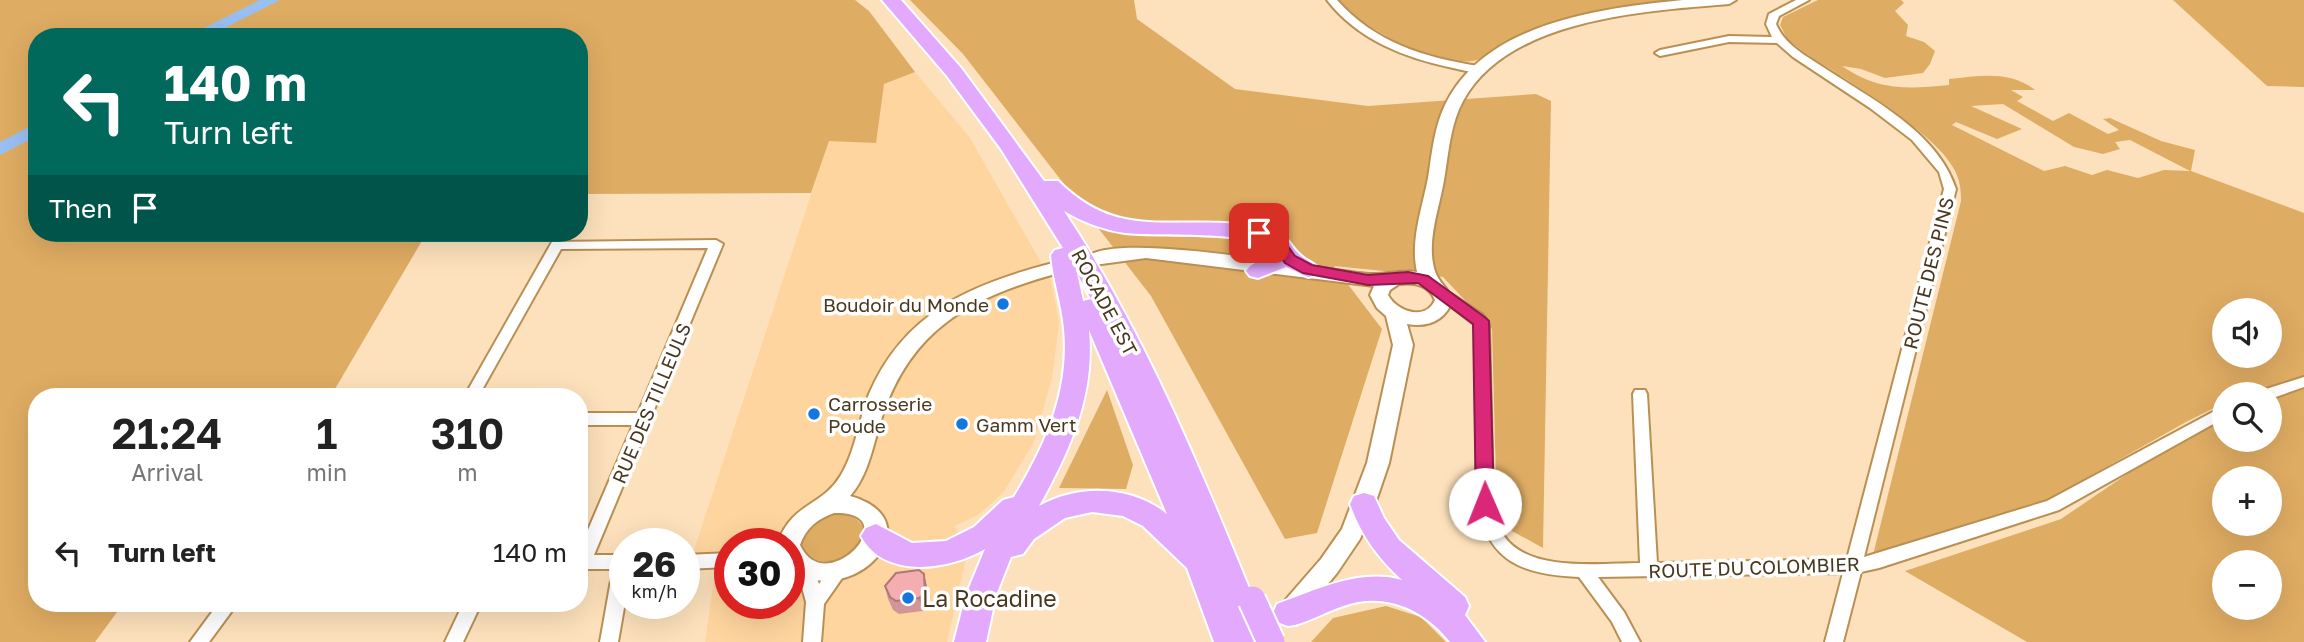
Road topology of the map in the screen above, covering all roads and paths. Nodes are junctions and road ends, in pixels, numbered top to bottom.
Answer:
1 (872, 0) edge
2 (891, 0) edge
3 (1332, 0) edge
4 (1730, 0) edge
5 (1804, 0) edge
6 (1780, 40) junction
7 (1660, 53) dead end
8 (1479, 75) junction
9 (1011, 144) junction
10 (1422, 256) junction
11 (1094, 259) dead end
12 (1058, 262) junction
13 (1272, 263) junction
14 (1308, 270) joint
15 (1391, 284) junction
16 (1434, 302) junction
17 (1395, 314) junction
18 (1403, 345) junction
19 (2304, 382) edge
20 (476, 388) edge
21 (2282, 389) edge
22 (1640, 394) dead end
23 (2212, 418) edge
24 (588, 419) edge
25 (645, 419) junction
26 (854, 473) junction
27 (1035, 489) junction
28 (1364, 504) junction
29 (825, 507) junction
30 (861, 509) junction
31 (799, 528) edge
32 (876, 536) junction
33 (588, 546) edge
34 (588, 562) edge
35 (609, 562) edge
36 (805, 562) edge
37 (1202, 565) junction
38 (1854, 566) junction
39 (1583, 570) junction
40 (1649, 570) junction
41 (838, 571) junction
42 (805, 582) edge
43 (815, 602) junction
44 (222, 612) edge
45 (468, 612) edge
46 (1236, 612) edge
47 (1288, 613) junction
48 (613, 619) edge
49 (199, 642) edge
50 (454, 642) edge
51 (609, 642) edge
52 (812, 642) edge
53 (970, 642) edge
54 (980, 642) edge
55 (1257, 642) edge
56 (1271, 642) edge
57 (1469, 642) edge
58 (1483, 642) edge
59 (1631, 642) edge
60 (1834, 642) edge

1 - 12 highway, ROCADE EST
2 - 9 highway, ROCADE EST
3 - 8 street
4 - 8 main road
5 - 6 street
6 - 7 street
6 - 38 street, ROUTE DES PINS
8 - 10 main road
9 - 13 highway
9 - 46 highway, ROCADE EST
10 - 15 main road
10 - 16 main road
11 - 13 main road
12 - 26 main road
12 - 27 highway
12 - 37 highway, ROCADE EST
13 - 14 highway
13 - 15 main road
14 - 15 main road
15 - 16 main road
15 - 17 main road
16 - 17 main road
16 - 18 main road
16 - 39 street, ROUTE DU COLOMBIER
17 - 18 main road
18 - 28 main road
19 - 21 street
20 - 25 street, RUE DES TILLEULS
22 - 40 street
23 - 38 street, ROUTE DU COLOMBIER
24 - 25 street
25 - 33 street, RUE DES TILLEULS
26 - 29 main road
26 - 30 main road
27 - 32 highway
27 - 53 highway
28 - 47 main road
28 - 58 highway
29 - 30 main road
29 - 31 main road
30 - 32 main road
32 - 41 main road
34 - 35 street
36 - 41 main road
37 - 46 highway, ROCADE EST
37 - 54 highway
38 - 40 street, ROUTE DU COLOMBIER
38 - 60 street, ROUTE DES PINS
39 - 40 street, ROUTE DU COLOMBIER
39 - 59 street
41 - 43 street
42 - 43 street
43 - 52 street
44 - 49 street
45 - 50 street
46 - 55 highway, ROCADE EST
46 - 56 highway, bridge
47 - 55 main road
47 - 57 highway
48 - 51 street

